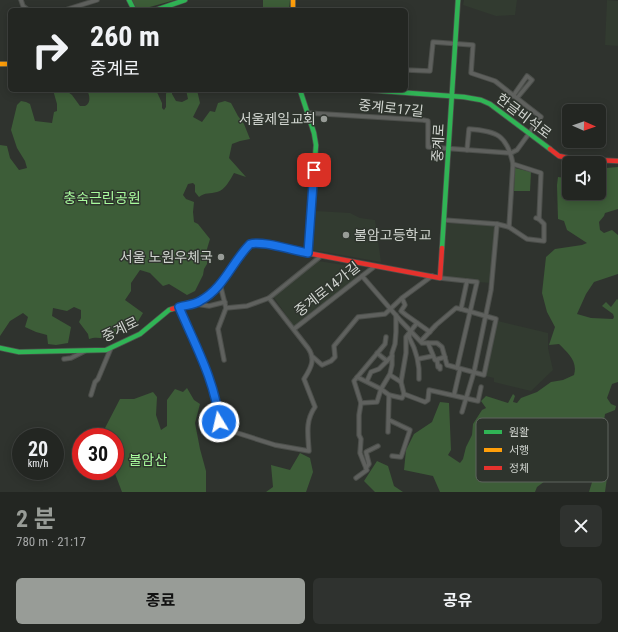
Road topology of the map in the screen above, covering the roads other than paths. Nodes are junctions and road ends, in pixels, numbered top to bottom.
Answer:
1 (97, 0) edge
2 (185, 0) edge
3 (458, 0) edge
4 (71, 8) edge
5 (162, 8) edge
6 (455, 43) junction
7 (408, 70) edge
8 (301, 92) edge
9 (396, 92) edge
10 (451, 96) junction
11 (515, 97) junction
12 (308, 113) junction
13 (469, 124) dead end
14 (469, 129) junction
15 (528, 133) junction
16 (448, 148) junction
17 (467, 150) junction
18 (511, 153) junction
19 (618, 161) edge
20 (513, 164) junction
21 (444, 220) junction
22 (497, 224) junction
23 (509, 227) junction
24 (308, 253) junction
25 (321, 256) junction
26 (375, 266) junction
27 (362, 276) junction
28 (432, 276) junction
29 (440, 278) junction
30 (467, 281) junction
31 (220, 284) junction
32 (269, 298) junction
33 (402, 298) junction
34 (225, 302) junction
35 (195, 303) junction
36 (179, 307) junction
37 (226, 308) junction
38 (390, 308) junction
39 (461, 309) junction
40 (470, 312) junction
41 (396, 315) junction
42 (486, 316) junction
43 (418, 323) junction
44 (294, 329) junction
45 (411, 331) junction
46 (430, 332) junction
47 (386, 337) dead end
48 (422, 342) junction
49 (428, 343) junction
50 (414, 346) junction
51 (0, 348) edge
52 (112, 348) junction
53 (86, 351) junction
54 (377, 353) junction
55 (392, 356) junction
56 (433, 356) junction
57 (445, 357) junction
58 (313, 358) junction
59 (64, 359) dead end
60 (418, 359) junction
61 (224, 360) dead end
62 (437, 360) junction
63 (387, 361) junction
64 (440, 369) dead end
65 (458, 369) junction
66 (474, 372) junction
67 (390, 375) junction
68 (357, 377) junction
69 (419, 379) dead end
70 (367, 382) junction
71 (401, 382) junction
72 (482, 387) dead end
73 (381, 389) junction
74 (404, 394) junction
75 (90, 395) dead end
76 (454, 395) junction
77 (389, 396) junction
78 (467, 398) junction
79 (361, 403) junction
80 (462, 412) dead end
81 (389, 420) junction
82 (388, 432) dead end
83 (378, 446) dead end
84 (392, 456) dead end
85 (366, 468) junction
86 (356, 478) dead end

1 - 4 street
2 - 5 street
3 - 6 street, 중계로
6 - 7 street
6 - 10 street, 중계로
6 - 11 street
8 - 12 street
9 - 10 street, 한글비석로
10 - 15 street, 한글비석로
10 - 16 street, 중계로
11 - 11 street
11 - 15 street
12 - 16 street, 중계로17길
12 - 24 street
13 - 14 street
14 - 17 street
14 - 18 street
15 - 18 street
15 - 19 street, 한글비석로
16 - 17 street
16 - 21 street, 중계로
17 - 18 street
18 - 20 street
20 - 23 street
20 - 23 street
21 - 22 street
21 - 29 street, 중계로
22 - 23 street
22 - 42 street
24 - 25 street, 중계로
24 - 31 street, 중계로
25 - 26 street, 중계로
25 - 32 street
26 - 27 street, 중계로14가길
26 - 28 street, 중계로
27 - 38 street
27 - 44 street, 중계로14가길
28 - 29 street, 중계로
28 - 33 street
29 - 30 street
30 - 39 street
30 - 40 street
31 - 34 street
31 - 35 street, 중계로
32 - 37 street
32 - 44 street
33 - 38 street
33 - 43 street
34 - 35 street, 중계로
34 - 37 street
35 - 36 street, 중계로
36 - 52 street, 중계로
36 - 58 street
37 - 61 street
38 - 41 street
38 - 58 street
39 - 40 street
39 - 46 street
40 - 42 street
40 - 65 street
41 - 45 street
41 - 55 street
42 - 66 street
42 - 66 street
43 - 45 street
43 - 46 street
44 - 58 street
45 - 48 street
45 - 50 street
45 - 71 street
46 - 48 street
47 - 54 street
48 - 49 street
48 - 50 street
49 - 56 street
49 - 57 street
50 - 60 street
51 - 53 street, 중계로
52 - 53 street, 중계로
52 - 75 street
53 - 59 street
54 - 63 street
54 - 68 street
55 - 63 street
55 - 67 street
56 - 60 street
56 - 62 street
57 - 62 street
57 - 65 street
60 - 69 street
62 - 64 street
63 - 70 street
65 - 66 street
65 - 76 street
66 - 78 street
67 - 71 street
67 - 73 street
68 - 70 street
68 - 79 street
70 - 73 street
71 - 74 street
72 - 78 street
73 - 77 street
73 - 79 street
74 - 76 street
74 - 77 street
76 - 78 street
77 - 81 street
78 - 80 street
79 - 85 street
81 - 82 street
81 - 84 street
83 - 85 street
85 - 86 street

